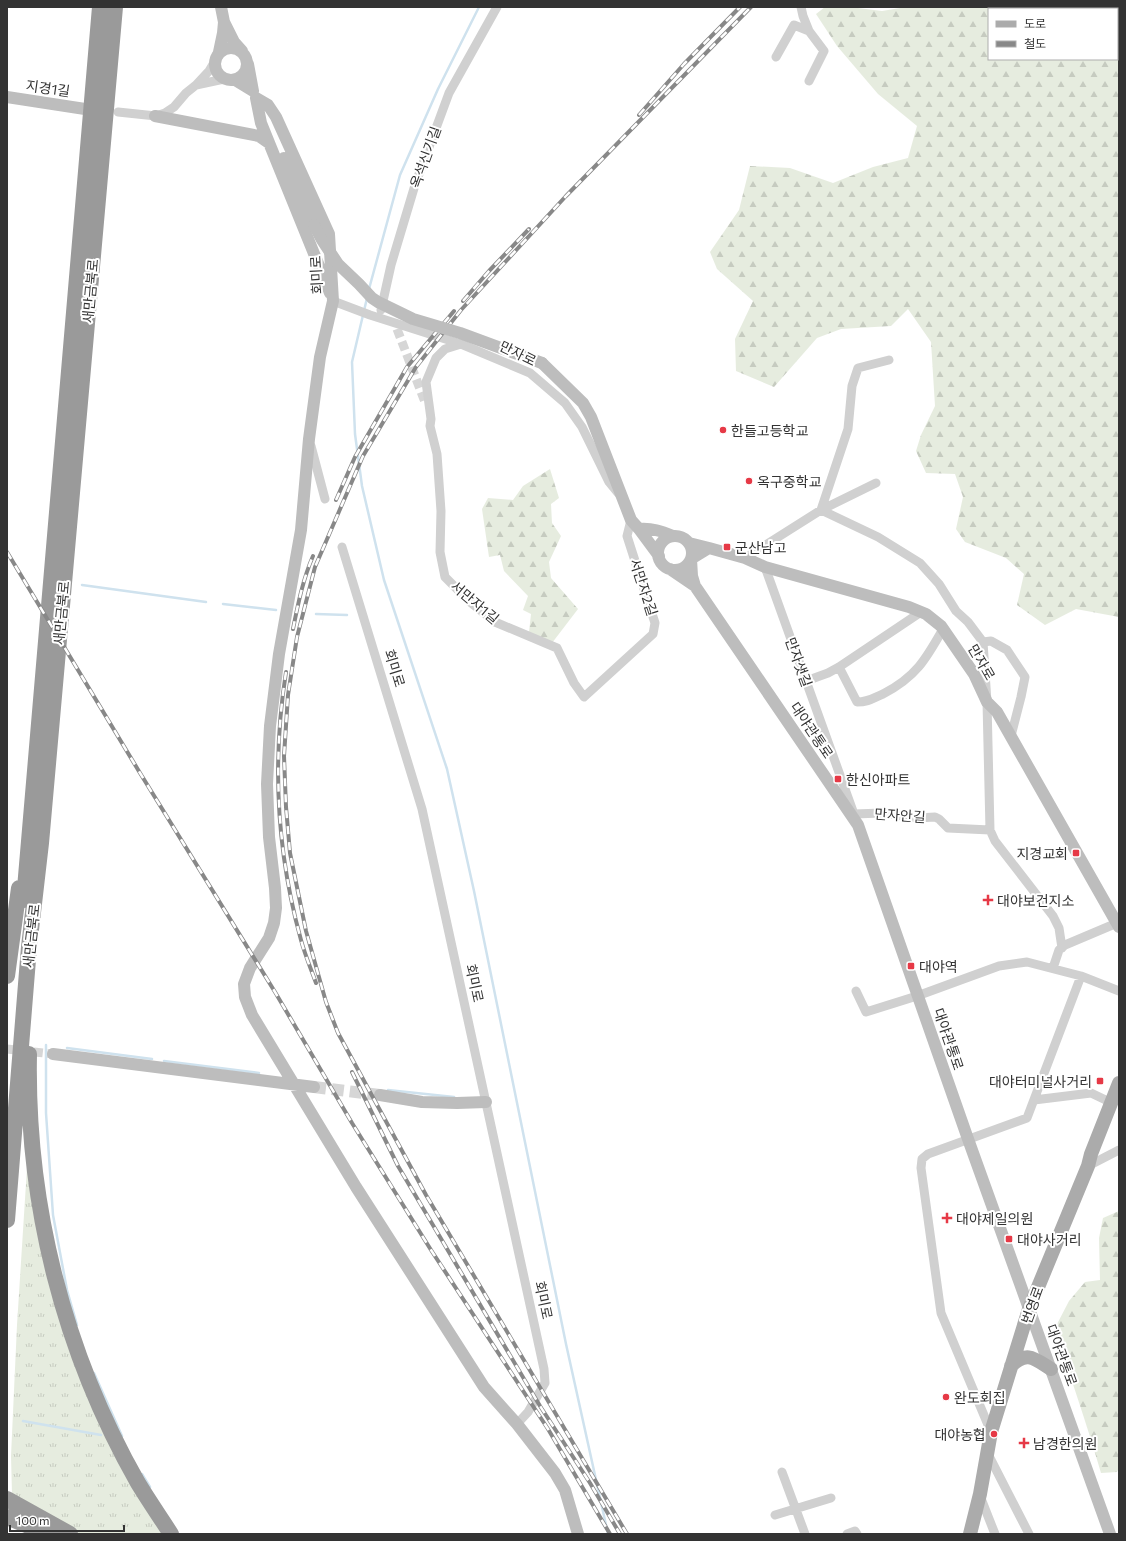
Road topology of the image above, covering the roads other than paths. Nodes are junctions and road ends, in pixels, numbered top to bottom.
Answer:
1 (100, 7) edge
2 (115, 7) edge
3 (221, 7) edge
4 (497, 7) edge
5 (801, 7) edge
6 (224, 22) junction
7 (809, 32) junction
8 (217, 56) junction
9 (245, 57) junction
10 (776, 57) dead end
11 (230, 79) junction
12 (809, 81) dead end
13 (196, 85) junction
14 (255, 94) junction
15 (7, 97) edge
16 (85, 109) dead end
17 (118, 112) dead end
18 (155, 116) junction
19 (269, 143) junction
20 (333, 301) junction
21 (375, 316) junction
22 (391, 321) junction
23 (397, 329) tunnel mouth
24 (461, 344) junction
25 (889, 360) dead end
26 (425, 402) tunnel mouth
27 (431, 419) junction
28 (309, 439) junction
29 (876, 484) dead end
30 (621, 496) junction
31 (325, 499) dead end
32 (821, 510) junction
33 (631, 520) junction
34 (639, 529) junction
35 (673, 536) junction
36 (689, 543) junction
37 (342, 547) dead end
38 (709, 548) junction
39 (659, 556) junction
40 (746, 558) junction
41 (691, 560) junction
42 (765, 566) junction
43 (670, 569) junction
44 (695, 586) junction
45 (921, 612) junction
46 (943, 629) junction
47 (983, 642) junction
48 (839, 667) junction
49 (806, 682) junction
50 (584, 697) joint
51 (987, 702) junction
52 (1011, 736) junction
53 (41, 772) junction
54 (856, 820) junction
55 (990, 830) junction
56 (1118, 923) edge
57 (1062, 948) junction
58 (1052, 968) junction
59 (7, 976) edge
60 (1081, 976) junction
61 (856, 991) dead end
62 (1119, 991) edge
63 (918, 996) junction
64 (53, 1054) tunnel mouth
65 (1119, 1083) edge
66 (294, 1084) junction
67 (314, 1088) tunnel mouth
68 (380, 1095) tunnel mouth
69 (1034, 1100) junction
70 (486, 1102) junction
71 (1112, 1103) junction
72 (7, 1119) edge
73 (968, 1139) junction
74 (1119, 1150) edge
75 (1088, 1166) junction
76 (7, 1220) edge
77 (1029, 1309) junction
78 (1011, 1366) junction
79 (1051, 1369) junction
80 (517, 1424) junction
81 (991, 1432) junction
82 (987, 1451) junction
83 (782, 1472) dead end
84 (980, 1494) junction
85 (831, 1498) dead end
86 (7, 1499) edge
87 (7, 1507) edge
88 (795, 1508) junction
89 (775, 1515) dead end
90 (7, 1517) edge
91 (7, 1524) edge
92 (30, 1534) edge
93 (48, 1534) edge
94 (70, 1534) edge
95 (171, 1534) edge
96 (578, 1534) edge
97 (805, 1534) edge
98 (847, 1534) edge
99 (857, 1534) edge
100 (970, 1534) edge
101 (994, 1534) edge
102 (1029, 1534) edge
103 (1110, 1534) edge

1 - 53 highway, 새만금북로
2 - 53 highway, 새만금북로
3 - 6 street
4 - 21 street, 옥석신기길
5 - 7 street
6 - 8 street
6 - 9 street
7 - 10 street
7 - 12 street
8 - 9 street
8 - 11 street
8 - 13 street
9 - 11 street
9 - 14 street
11 - 13 street
11 - 14 street
13 - 18 street
14 - 19 street, 회미로
14 - 20 street, 회미로
14 - 30 street, 만자로, bridge
15 - 16 street, 지경1길
17 - 18 street
18 - 19 street
19 - 20 street, 회미로
20 - 21 street, 만자로
20 - 28 street
21 - 22 street, 만자로
22 - 23 street
22 - 24 street, 만자로
24 - 27 street, 서만자1길
24 - 30 street, 만자로
25 - 32 street
26 - 27 street, 서만자1길
27 - 50 street, 서만자1길
28 - 31 street
28 - 66 street
29 - 32 street
30 - 33 street, 만자로
32 - 40 street
32 - 47 street
33 - 34 street, 만자로
33 - 50 street, 서만자2길
34 - 35 street
34 - 39 street, 만자로
35 - 36 street
35 - 39 street
36 - 38 street, 만자로
36 - 41 street
37 - 70 street, 회미로
38 - 40 street, 만자로
38 - 41 street
39 - 43 street
40 - 42 street, 만자로
41 - 43 street
41 - 44 street
42 - 45 street, 만자로
42 - 49 street, 만자샛길
43 - 44 street
44 - 54 street, 대야관통로
45 - 46 street, 만자로
45 - 48 street
46 - 48 street
46 - 51 street, 만자로
47 - 51 street
47 - 52 street
48 - 49 street
49 - 54 street, 만자샛길
51 - 52 street, 만자로
51 - 55 street
52 - 56 street, 만자로
53 - 59 highway
53 - 72 highway, 새만금북로
53 - 76 highway, 새만금북로
53 - 95 highway
54 - 55 street, 만자안길
54 - 63 street, 대야관통로
55 - 57 street
56 - 57 street
57 - 58 street
58 - 60 street
58 - 63 street
60 - 62 street
60 - 69 street
61 - 63 street
63 - 73 street, 대야관통로
64 - 66 street
65 - 71 main road, 번영로
66 - 67 street
66 - 80 street
68 - 70 street
69 - 71 street
69 - 73 street
70 - 80 street, 회미로
71 - 75 main road, 번영로
73 - 77 street, 대야관통로
73 - 81 street
74 - 75 street
75 - 77 main road, 번영로
77 - 78 main road, 번영로
77 - 79 street, 대야관통로
78 - 79 main road
78 - 81 main road, 번영로
79 - 103 street, 대야관통로
80 - 96 street
81 - 82 main road, 번영로
82 - 84 main road, 번영로
82 - 102 street
83 - 88 street
84 - 100 main road, 번영로
84 - 101 street
85 - 88 street
86 - 94 highway
87 - 94 highway
88 - 89 street
88 - 97 street
90 - 93 highway
91 - 92 highway
98 - 99 street

